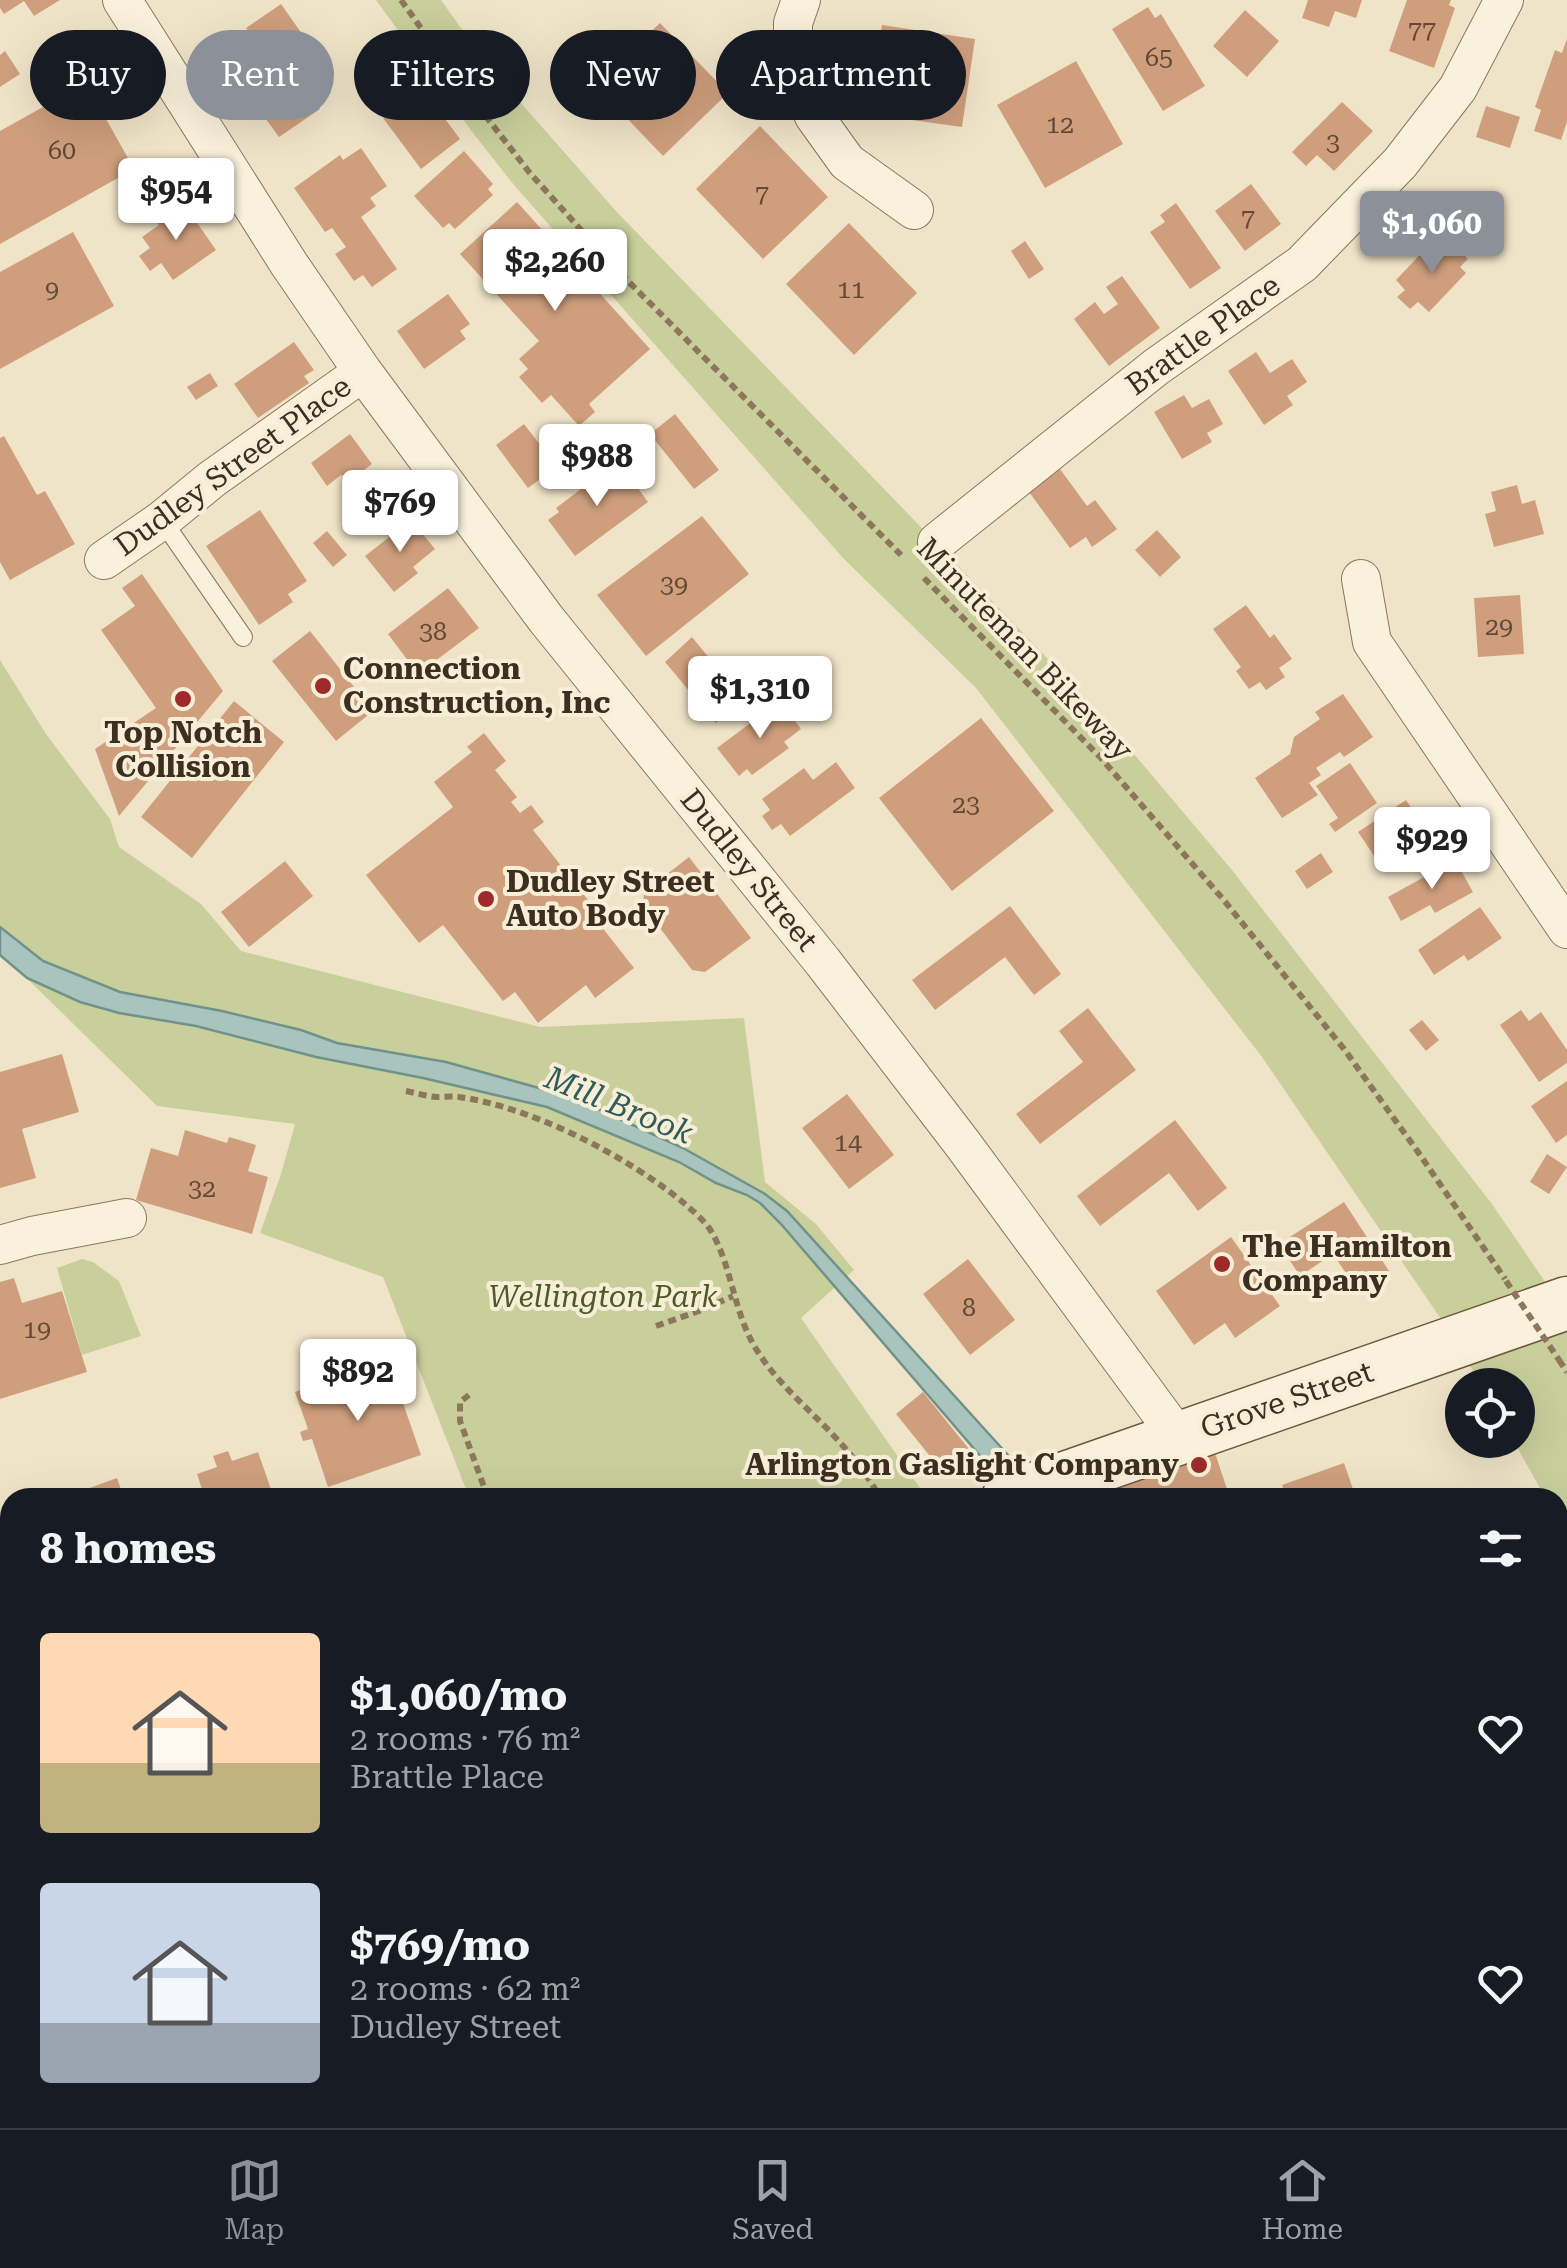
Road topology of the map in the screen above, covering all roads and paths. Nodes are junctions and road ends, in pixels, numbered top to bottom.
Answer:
1 (122, 0) edge
2 (400, 0) edge
3 (801, 0) edge
4 (1504, 0) edge
5 (914, 210) dead end
6 (363, 372) junction
7 (162, 520) junction
8 (924, 552) joint
9 (104, 560) dead end
10 (924, 578) dead end
11 (1361, 579) dead end
12 (243, 637) dead end
13 (1567, 929) edge
14 (406, 1091) dead end
15 (127, 1218) dead end
16 (0, 1245) edge
17 (733, 1296) junction
18 (1567, 1304) edge
19 (656, 1326) dead end
20 (1567, 1372) edge
21 (469, 1395) dead end
22 (1179, 1438) junction
23 (484, 1488) edge
24 (875, 1488) edge
25 (1036, 1488) edge

1 - 6 street, Dudley Street
2 - 8 path, Minuteman Bikeway
3 - 5 street
4 - 8 street, Brattle Place
6 - 7 street, Dudley Street Place
6 - 22 street, Dudley Street
7 - 9 street, Dudley Street Place
7 - 12 lane
10 - 20 path, Minuteman Bikeway, bridge
11 - 13 street
14 - 17 path
15 - 16 street
17 - 19 path
17 - 24 path
18 - 22 main road, Grove Street
21 - 23 path
22 - 25 main road, Grove Street

